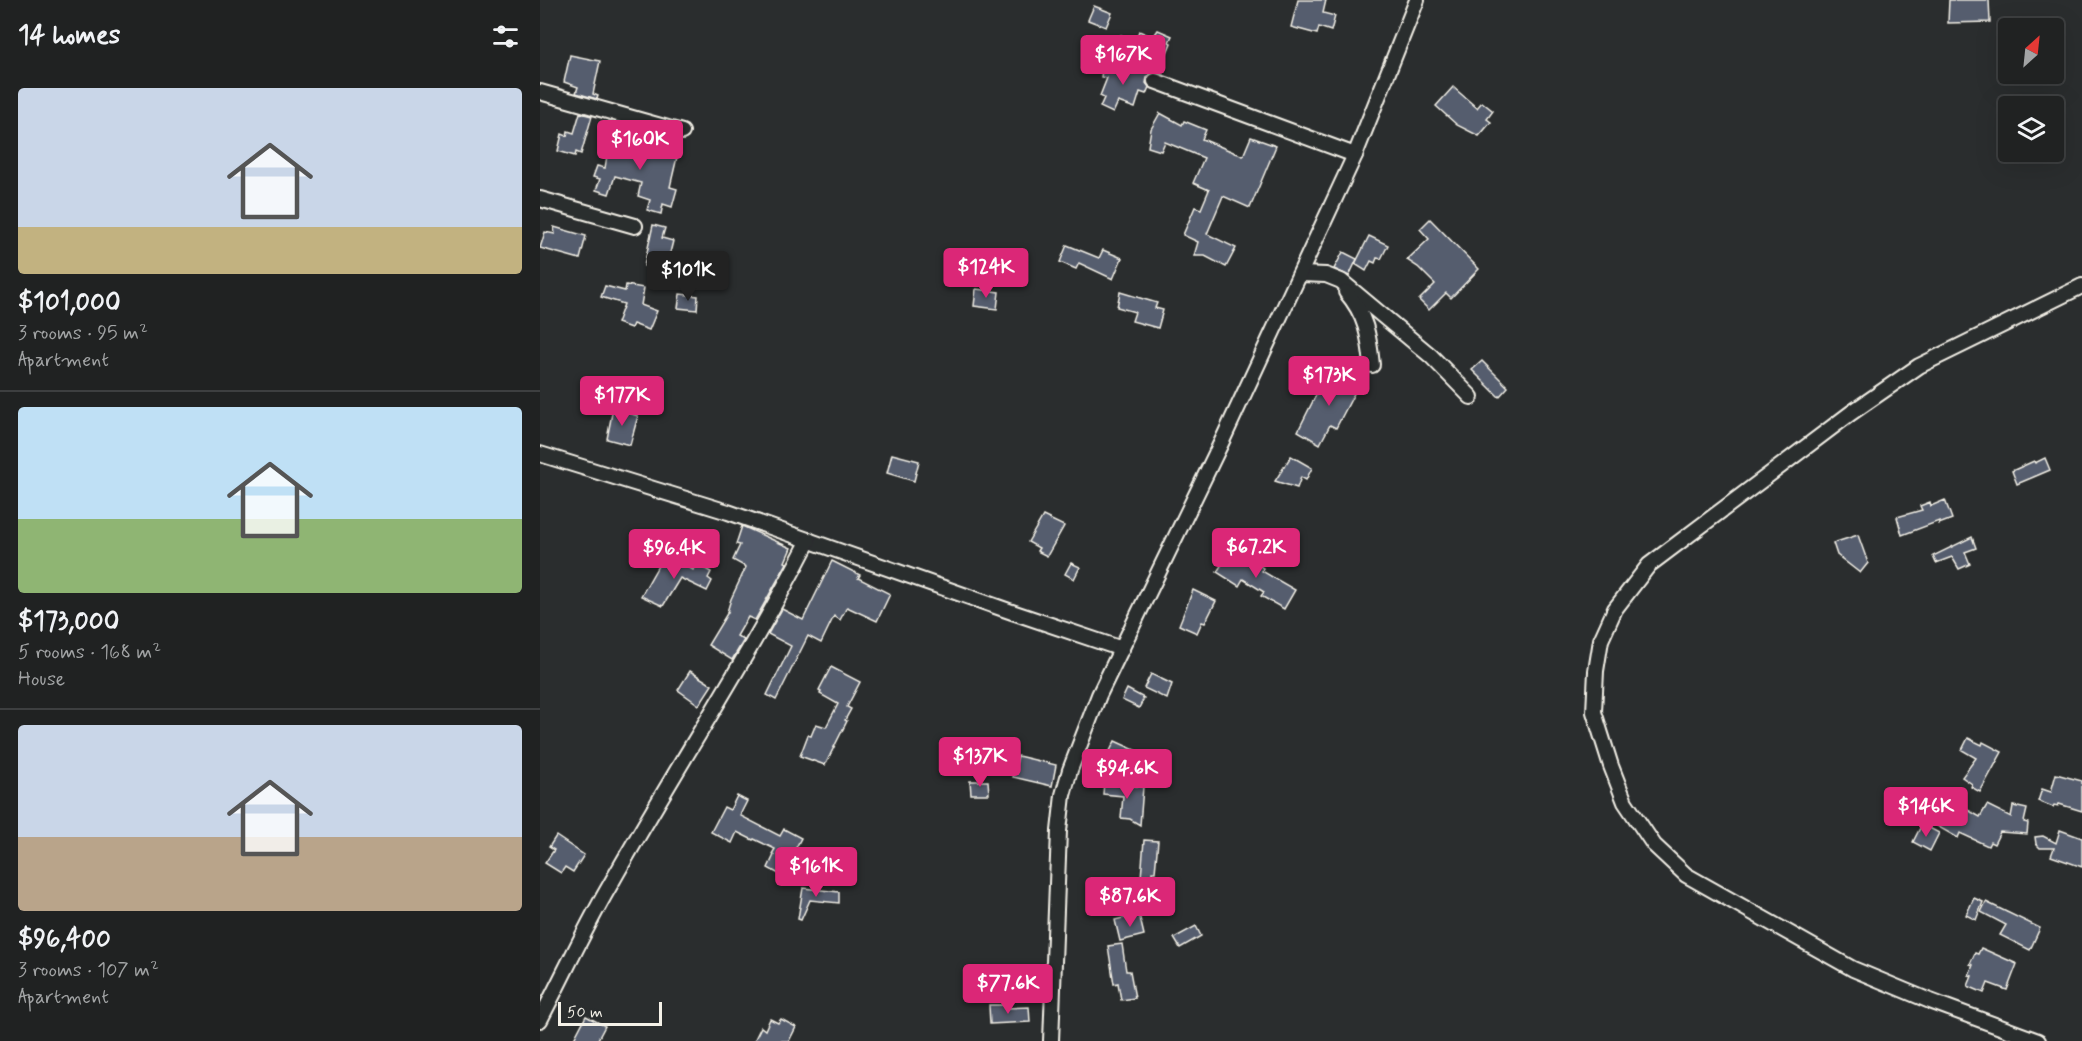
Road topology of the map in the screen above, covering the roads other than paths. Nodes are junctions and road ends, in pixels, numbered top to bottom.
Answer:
1 (1417, 0) edge
2 (1155, 81) dead end
3 (540, 92) edge
4 (682, 132) dead end
5 (1355, 155) junction
6 (540, 199) edge
7 (635, 226) dead end
8 (1301, 274) junction
9 (1326, 275) junction
10 (2082, 286) edge
11 (1372, 366) dead end
12 (1471, 397) dead end
13 (540, 454) edge
14 (809, 540) junction
15 (1122, 649) junction
16 (540, 1020) edge
17 (1051, 1041) edge
18 (2038, 1041) edge

1 - 5 street
2 - 5 street
3 - 4 street
5 - 8 street
6 - 7 street
8 - 9 street
8 - 15 street
9 - 11 street
9 - 12 street
10 - 18 street
13 - 14 street
14 - 15 street
14 - 16 street
15 - 17 street

